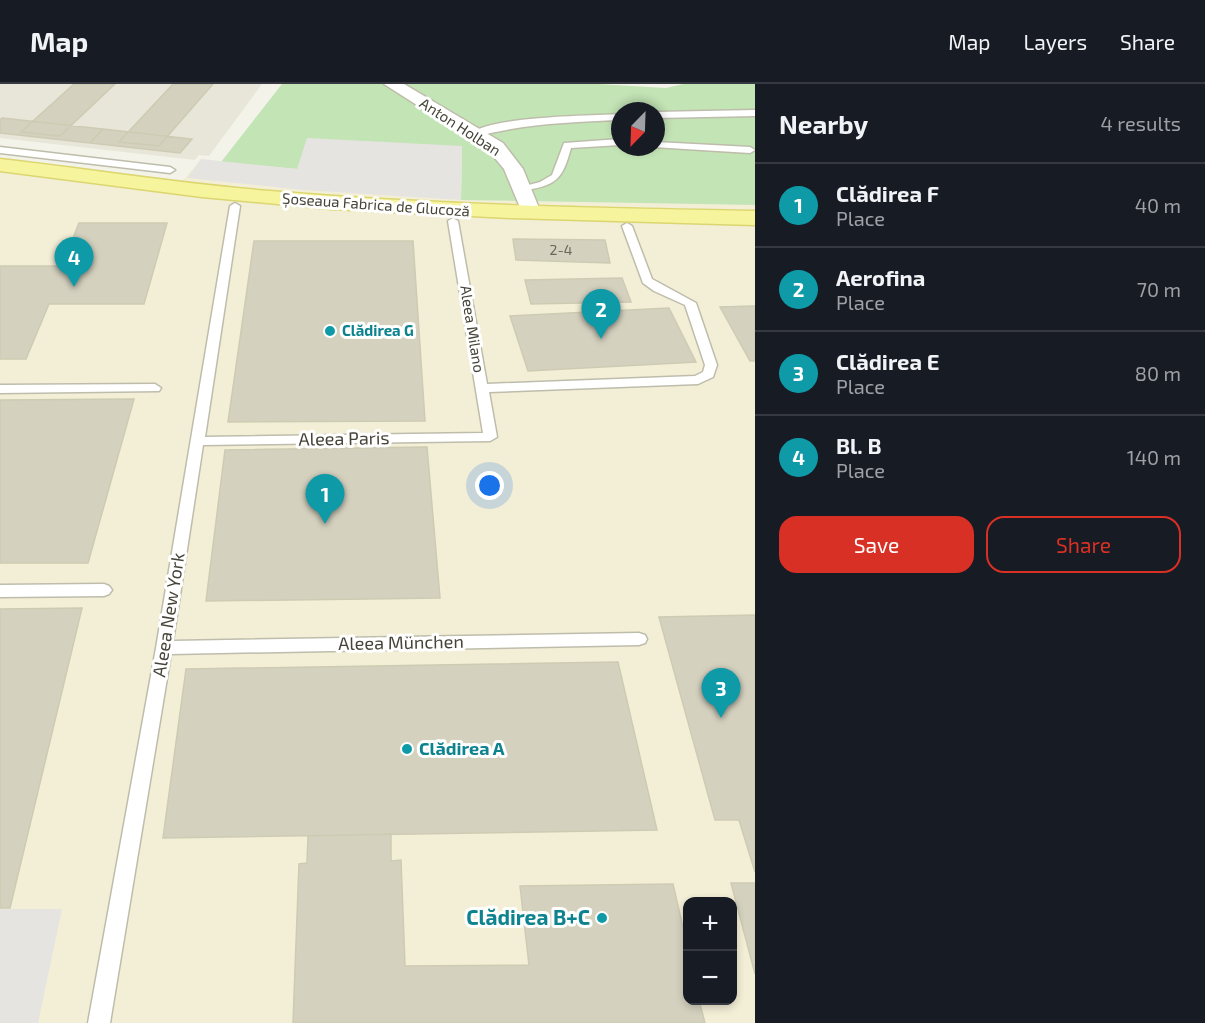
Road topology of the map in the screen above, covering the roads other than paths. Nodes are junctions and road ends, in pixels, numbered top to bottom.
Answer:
1 (392, 84) edge
2 (755, 113) edge
3 (665, 115) edge
4 (611, 118) edge
5 (474, 134) junction
6 (611, 143) edge
7 (665, 145) edge
8 (0, 150) edge
9 (750, 150) dead end
10 (0, 165) edge
11 (170, 170) dead end
12 (0, 179) edge
13 (522, 189) junction
14 (235, 206) junction
15 (531, 213) junction
16 (755, 218) edge
17 (453, 221) junction
18 (627, 226) junction
19 (755, 229) edge
20 (154, 388) dead end
21 (482, 388) junction
22 (0, 389) edge
23 (490, 437) joint
24 (198, 441) junction
25 (104, 590) dead end
26 (0, 591) edge
27 (639, 639) dead end
28 (164, 648) junction
29 (99, 1023) edge

1 - 5 street, Anton Holban
2 - 3 lane
4 - 5 lane
5 - 13 street, Anton Holban
6 - 13 lane
7 - 9 lane
8 - 11 lane
10 - 15 main road, Șoseaua Fabrica de Glucoză
12 - 14 main road, Șoseaua Fabrica de Glucoză
13 - 15 street, Anton Holban
14 - 17 main road, Șoseaua Fabrica de Glucoză
14 - 24 lane, Aleea New York
15 - 16 main road, Șoseaua Fabrica de Glucoză
17 - 18 main road, Șoseaua Fabrica de Glucoză
17 - 21 lane, Aleea Milano
18 - 19 main road, Șoseaua Fabrica de Glucoză
18 - 21 lane
20 - 22 lane
21 - 23 lane, Aleea Milano
23 - 24 lane, Aleea Paris
24 - 28 lane, Aleea New York
25 - 26 lane
27 - 28 lane, Aleea München
28 - 29 lane, Aleea New York

